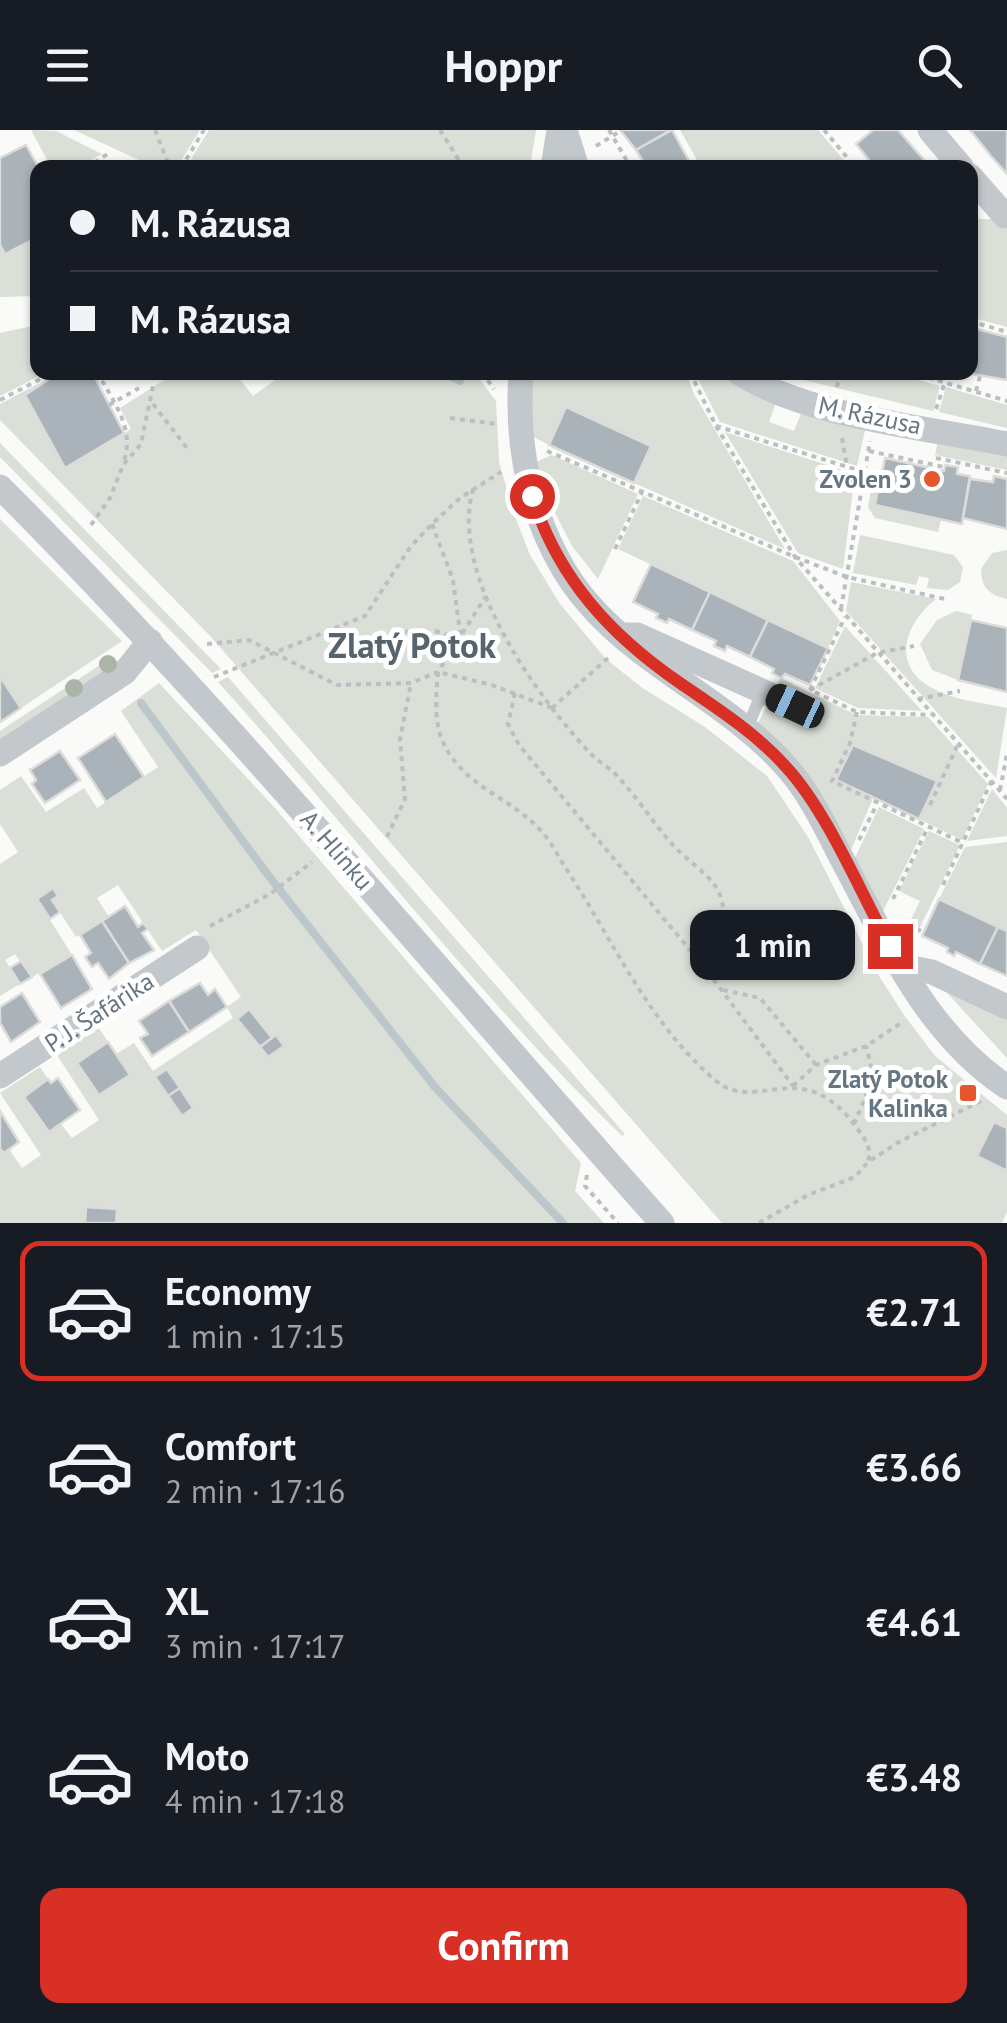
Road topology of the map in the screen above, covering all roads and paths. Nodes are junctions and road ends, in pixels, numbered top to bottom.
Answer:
1 (156, 130) edge
2 (204, 130) edge
3 (440, 130) edge
4 (562, 130) edge
5 (622, 130) edge
6 (930, 130) edge
7 (828, 132) edge
8 (611, 133) edge
9 (109, 153) dead end
10 (98, 160) edge
11 (167, 160) edge
12 (186, 160) edge
13 (459, 160) edge
14 (555, 160) edge
15 (574, 160) edge
16 (626, 160) edge
17 (850, 160) edge
18 (955, 160) edge
19 (978, 185) edge
20 (1006, 216) edge
21 (978, 324) edge
22 (1007, 332) edge
23 (980, 376) dead end
24 (39, 380) edge
25 (100, 380) edge
26 (488, 380) edge
27 (510, 380) edge
28 (511, 380) edge
29 (694, 380) edge
30 (752, 380) edge
31 (936, 380) edge
32 (153, 386) dead end
33 (139, 388) dead end
34 (976, 392) junction
35 (0, 400) edge
36 (152, 401) junction
37 (1007, 401) edge
38 (111, 404) junction
39 (450, 418) dead end
40 (716, 426) junction
41 (502, 436) dead end
42 (1007, 444) edge
43 (187, 448) dead end
44 (549, 452) dead end
45 (932, 458) dead end
46 (503, 460) dead end
47 (123, 466) junction
48 (944, 468) dead end
49 (979, 468) junction
50 (506, 470) junction
51 (864, 472) junction
52 (1007, 473) edge
53 (978, 480) dead end
54 (509, 484) dead end
55 (0, 488) edge
56 (472, 489) junction
57 (642, 492) junction
58 (432, 524) junction
59 (91, 525) dead end
60 (615, 549) dead end
61 (796, 558) junction
62 (847, 576) junction
63 (486, 596) junction
64 (949, 600) dead end
65 (840, 611) junction
66 (845, 617) junction
67 (405, 632) dead end
68 (462, 639) junction
69 (150, 641) junction
70 (207, 644) dead end
71 (613, 646) junction
72 (914, 646) dead end
73 (877, 653) junction
74 (274, 654) junction
75 (438, 672) junction
76 (214, 677) dead end
77 (411, 683) junction
78 (960, 691) dead end
79 (762, 692) junction
80 (515, 693) junction
81 (803, 698) junction
82 (918, 699) junction
83 (552, 708) junction
84 (857, 712) junction
85 (933, 716) junction
86 (747, 730) junction
87 (958, 744) junction
88 (0, 754) edge
89 (1007, 754) edge
90 (992, 780) junction
91 (1000, 790) junction
92 (1007, 798) edge
93 (877, 803) junction
94 (930, 806) dead end
95 (866, 826) dead end
96 (928, 828) junction
97 (387, 836) dead end
98 (963, 843) junction
99 (334, 846) junction
100 (943, 885) dead end
101 (909, 925) dead end
102 (879, 926) junction
103 (921, 931) dead end
104 (197, 948) joint
105 (901, 966) junction
106 (705, 968) junction
107 (721, 990) junction
108 (1007, 1007) edge
109 (911, 1016) dead end
110 (866, 1046) junction
111 (816, 1065) junction
112 (0, 1076) edge
113 (793, 1086) junction
114 (975, 1087) dead end
115 (1007, 1087) edge
116 (854, 1124) junction
117 (868, 1162) junction
118 (585, 1186) dead end
119 (618, 1223) edge
120 (662, 1223) edge
121 (759, 1223) edge

1 - 11 path
2 - 12 path
3 - 13 path
4 - 14 street
4 - 15 street
5 - 8 path
6 - 18 street
7 - 17 path
8 - 16 path
9 - 10 path
19 - 20 street
21 - 22 path
23 - 34 path
24 - 35 path
25 - 38 path
26 - 27 path
28 - 71 street
29 - 40 path
30 - 42 street, M. Rázusa
31 - 34 path
32 - 36 path
33 - 38 path
34 - 37 path
36 - 43 path
36 - 47 path
38 - 47 path
39 - 41 path
40 - 51 path
40 - 61 path
44 - 57 path
45 - 49 path
46 - 50 path
47 - 59 path
48 - 51 path
49 - 52 path
49 - 53 path
50 - 54 path
50 - 56 path
51 - 62 path
55 - 69 street, A. Hlinku
56 - 58 path
56 - 63 path
57 - 60 path
57 - 61 path
58 - 68 path
58 - 74 path
61 - 62 path
61 - 65 path
62 - 64 path
62 - 65 path
63 - 68 path
63 - 83 path
65 - 66 path
66 - 73 path
66 - 81 path
67 - 68 path
68 - 75 path
69 - 88 street
69 - 99 street, A. Hlinku
70 - 74 path
71 - 79 street
71 - 83 path
71 - 86 street
72 - 73 path
73 - 81 path
73 - 82 path
74 - 76 path
74 - 77 path
75 - 77 path
75 - 80 path
75 - 113 path
77 - 97 path
78 - 82 path
79 - 81 street
79 - 86 lane
80 - 83 path
80 - 106 path
81 - 84 path
82 - 85 path
83 - 106 path
84 - 85 path
84 - 93 path
85 - 87 path
86 - 102 street
87 - 90 path
87 - 94 path
89 - 91 path
90 - 91 path
90 - 98 path
91 - 92 path
93 - 95 path
93 - 96 path
96 - 98 path
96 - 102 path
98 - 100 path
99 - 104 path
99 - 120 street, A. Hlinku
101 - 103 path
102 - 105 street
104 - 112 street, P. J. Šafárika
105 - 108 street
105 - 115 street
106 - 107 path
107 - 111 path
107 - 113 path
109 - 110 path
110 - 111 path
110 - 116 path
111 - 113 path
113 - 116 path
114 - 117 path
116 - 117 path
117 - 121 path
118 - 119 path

